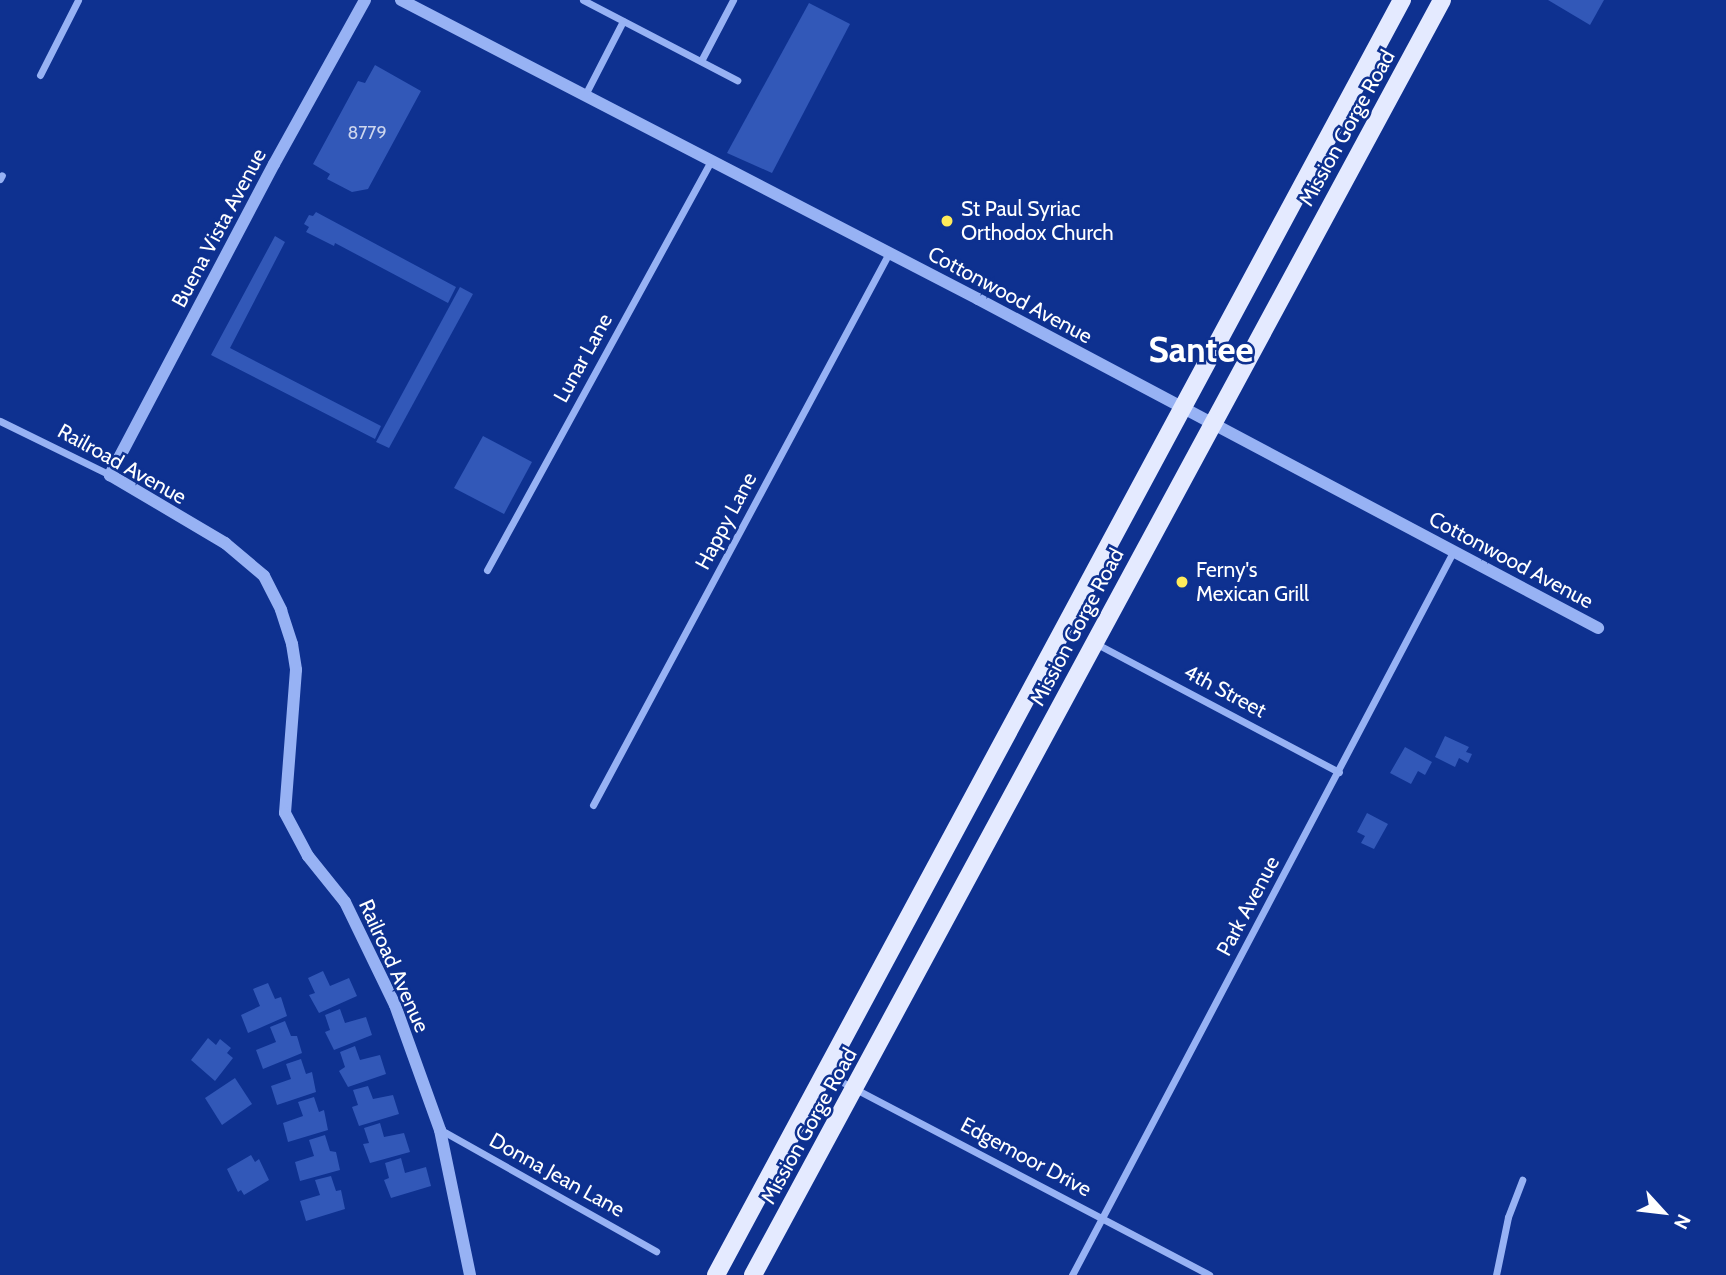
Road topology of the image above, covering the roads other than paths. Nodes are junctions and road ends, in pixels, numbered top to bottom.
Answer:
1 (78, 0) edge
2 (365, 0) edge
3 (401, 0) edge
4 (583, 0) edge
5 (733, 0) edge
6 (1402, 0) edge
7 (1442, 0) edge
8 (623, 21) junction
9 (701, 61) junction
10 (40, 75) dead end
11 (737, 80) dead end
12 (585, 95) junction
13 (711, 161) junction
14 (888, 253) junction
15 (1184, 408) junction
16 (0, 421) edge
17 (1213, 423) junction
18 (110, 475) junction
19 (1453, 552) junction
20 (486, 570) dead end
21 (1598, 628) dead end
22 (1095, 642) junction
23 (1339, 772) junction
24 (593, 805) dead end
25 (825, 1072) junction
26 (856, 1089) junction
27 (440, 1130) junction
28 (1522, 1180) dead end
29 (1102, 1217) junction
30 (656, 1251) dead end
31 (470, 1275) edge
32 (716, 1275) edge
33 (753, 1275) edge
34 (1072, 1275) edge
35 (1209, 1275) edge
36 (1496, 1275) edge

1 - 10 street
2 - 18 street, Buena Vista Avenue
3 - 12 street, Cottonwood Avenue
4 - 8 street
5 - 9 street
6 - 15 main road, Mission Gorge Road
7 - 17 main road, Mission Gorge Road
8 - 9 street
8 - 12 street
9 - 11 street
12 - 13 street, Cottonwood Avenue
13 - 14 street, Cottonwood Avenue
13 - 20 street, Lunar Lane
14 - 15 street, Cottonwood Avenue
14 - 24 street, Happy Lane
15 - 17 street, Cottonwood Avenue
15 - 25 main road, Mission Gorge Road
16 - 18 street, Railroad Avenue
17 - 19 street, Cottonwood Avenue
17 - 22 main road, Mission Gorge Road
18 - 27 street, Railroad Avenue
19 - 21 street, Cottonwood Avenue
19 - 23 street, Park Avenue
22 - 23 street, 4th Street
22 - 26 main road, Mission Gorge Road
23 - 29 street, Park Avenue
25 - 26 street, Edgemoor Drive
25 - 32 main road, Mission Gorge Road
26 - 29 street, Edgemoor Drive
26 - 33 main road, Mission Gorge Road
27 - 30 street, Donna Jean Lane
27 - 31 street, Railroad Avenue
28 - 36 street
29 - 34 street, Park Avenue
29 - 35 street, Edgemoor Drive

